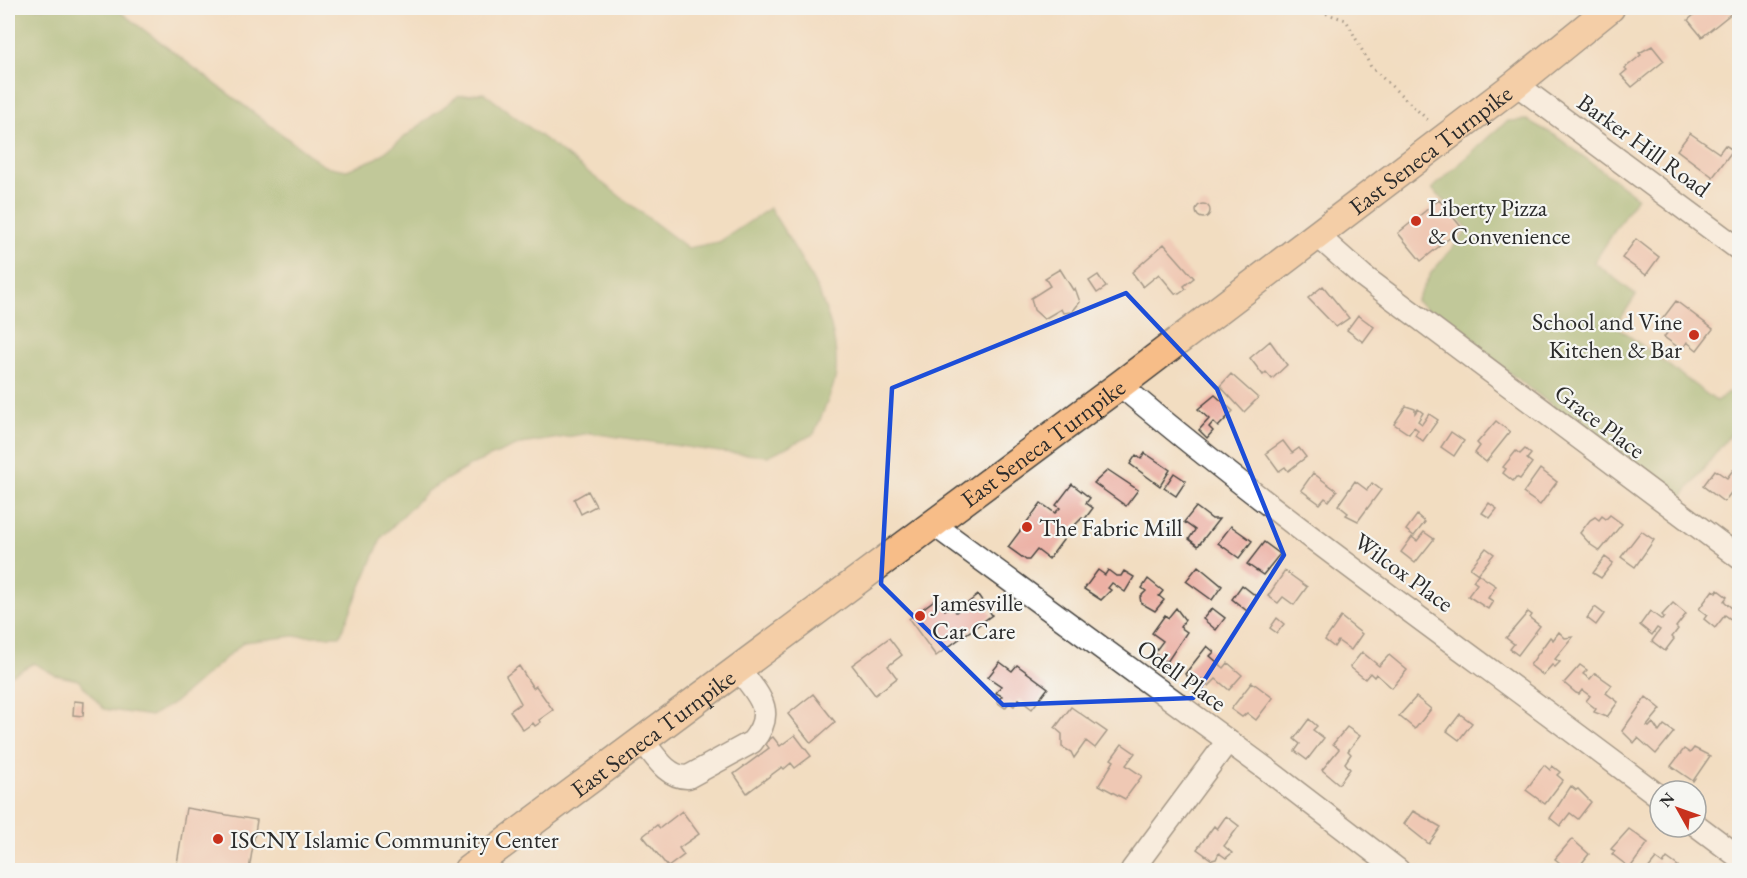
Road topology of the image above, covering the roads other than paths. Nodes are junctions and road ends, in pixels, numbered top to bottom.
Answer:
1 (1610, 8) edge
2 (1516, 84) junction
3 (1318, 236) junction
4 (1740, 250) edge
5 (1120, 385) junction
6 (933, 524) junction
7 (1740, 558) edge
8 (740, 670) junction
9 (643, 741) junction
10 (1227, 742) junction
11 (1648, 788) edge
12 (1708, 834) edge
13 (1740, 858) edge
14 (468, 870) edge
15 (1132, 870) edge
16 (1398, 870) edge

1 - 2 main road, East Seneca Turnpike
2 - 3 main road, East Seneca Turnpike
2 - 4 street, Barker Hill Road
3 - 5 main road, East Seneca Turnpike
3 - 7 street, Grace Place
5 - 6 main road, East Seneca Turnpike
5 - 11 street, Wilcox Place
6 - 8 main road, East Seneca Turnpike
6 - 10 street, Odell Place
8 - 9 main road, East Seneca Turnpike
8 - 9 street
9 - 14 main road, East Seneca Turnpike
10 - 15 street
10 - 16 street, Odell Place
12 - 13 street

